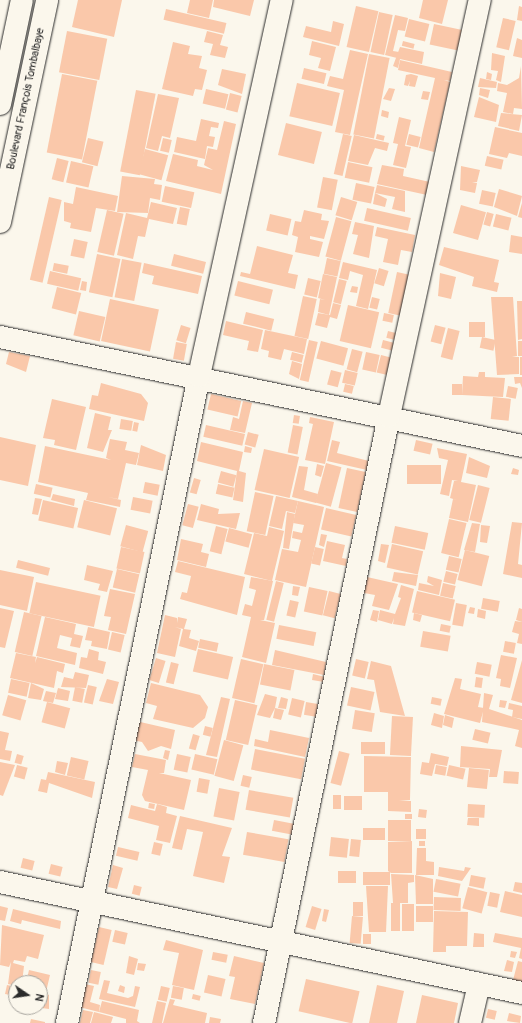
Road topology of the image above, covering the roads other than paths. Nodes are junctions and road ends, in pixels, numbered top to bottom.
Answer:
1 (22, 0) edge
2 (47, 0) edge
3 (282, 0) edge
4 (480, 0) edge
5 (0, 104) edge
6 (24, 107) junction
7 (0, 222) edge
8 (0, 336) edge
9 (199, 376) junction
10 (389, 416) junction
11 (522, 446) edge
12 (0, 882) edge
13 (91, 902) junction
14 (280, 942) junction
15 (479, 984) junction
16 (522, 993) edge
17 (66, 1023) edge
18 (264, 1023) edge
19 (470, 1023) edge

1 - 5 street
2 - 6 street, Boulevard François Tombalbaye
3 - 9 street
4 - 10 street
5 - 6 street
6 - 7 street, Boulevard François Tombalbaye
8 - 9 street
9 - 10 street
9 - 13 street
10 - 11 street
10 - 14 street
12 - 13 street
13 - 14 street
13 - 17 street
14 - 15 street
14 - 18 street
15 - 16 street
15 - 19 street

